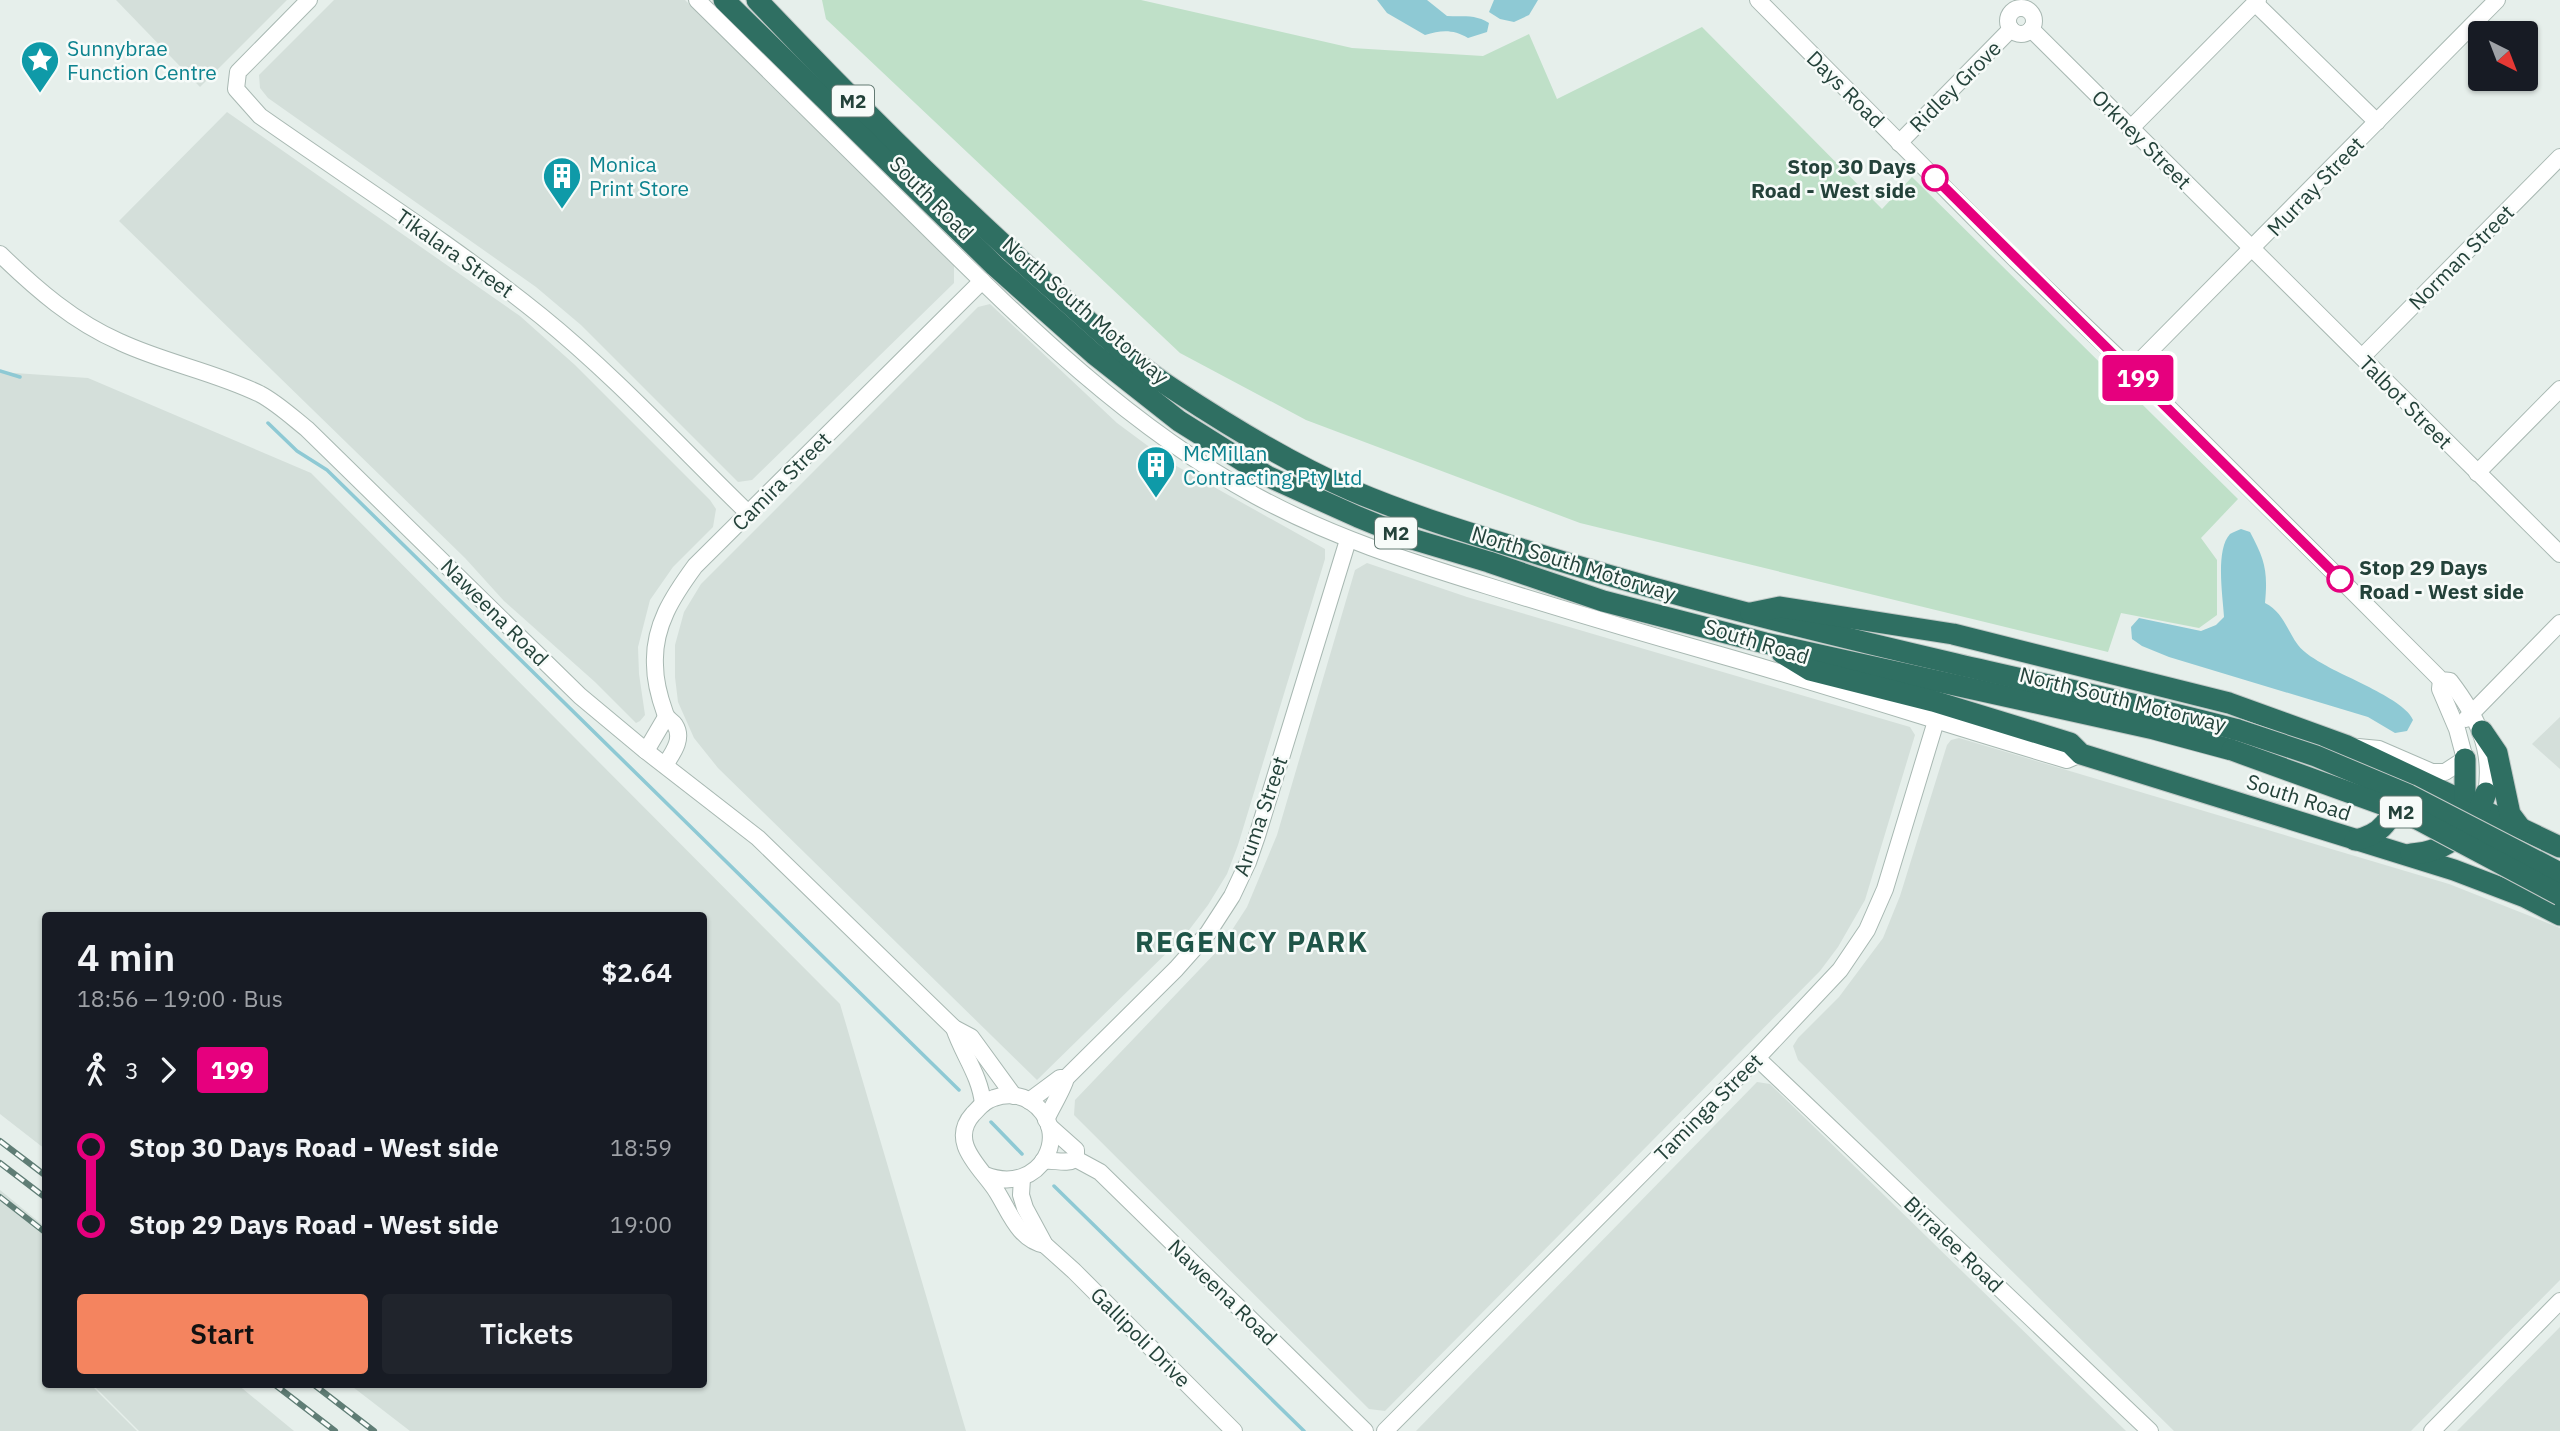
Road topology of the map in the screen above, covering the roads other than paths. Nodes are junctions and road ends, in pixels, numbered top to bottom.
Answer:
1 (309, 0) edge
2 (697, 0) edge
3 (724, 0) edge
4 (757, 0) edge
5 (1758, 0) edge
6 (2497, 0) edge
7 (2257, 2) edge
8 (2007, 5) edge
9 (2035, 6) edge
10 (2011, 29) junction
11 (2031, 29) junction
12 (2377, 122) junction
13 (2130, 129) junction
14 (1899, 143) junction
15 (2560, 157) edge
16 (2253, 250) junction
17 (0, 254) edge
18 (982, 281) junction
19 (2362, 358) junction
20 (2131, 370) junction
21 (2560, 389) edge
22 (2477, 473) junction
23 (748, 513) junction
24 (1348, 540) junction
25 (2560, 554) edge
26 (1745, 614) junction
27 (2560, 623) edge
28 (1765, 643) junction
29 (2441, 680) junction
30 (666, 717) junction
31 (1936, 721) junction
32 (2477, 722) junction
33 (2457, 729) junction
34 (2235, 740) junction
35 (2345, 745) junction
36 (646, 751) junction
37 (2081, 754) junction
38 (2465, 759) junction
39 (2381, 763) junction
40 (665, 765) junction
41 (2478, 801) junction
42 (2519, 826) junction
43 (2465, 830) junction
44 (2354, 840) junction
45 (2560, 847) edge
46 (2560, 853) edge
47 (2560, 873) edge
48 (2525, 897) junction
49 (2555, 906) edge
50 (954, 1028) junction
51 (1757, 1058) junction
52 (1066, 1078) junction
53 (1022, 1098) junction
54 (983, 1104) junction
55 (1047, 1123) junction
56 (1076, 1159) junction
57 (1043, 1161) junction
58 (985, 1175) junction
59 (1022, 1178) junction
60 (1045, 1245) junction
61 (2560, 1301) edge
62 (1234, 1431) edge
63 (1365, 1431) edge
64 (1385, 1431) edge
65 (2151, 1431) edge
66 (2432, 1431) edge

1 - 23 street, Tikalara Street
2 - 18 street, South Road
3 - 28 highway, North South Motorway / M2
4 - 26 highway, North South Motorway / M2
5 - 14 street, Days Road
6 - 12 street, Murray Street
7 - 12 street
7 - 13 street
8 - 9 street
8 - 10 street
9 - 11 street
10 - 11 street
10 - 14 street, Ridley Grove
11 - 13 street, Orkney Street
12 - 16 street, Murray Street
13 - 16 street, Orkney Street
14 - 20 street, Days Road
15 - 19 street, Norman Street
16 - 19 street, Talbot Street
16 - 20 street, Murray Street
17 - 36 street, Naweena Road
18 - 23 street, Camira Street
18 - 24 street, South Road
19 - 22 street, Talbot Street
20 - 29 street, Days Road
21 - 22 street
22 - 25 street, Talbot Street
23 - 30 street, Camira Street
24 - 31 street, South Road
24 - 52 street, Aruma Street
26 - 34 highway, North South Motorway / M2
26 - 35 highway
27 - 32 street
28 - 34 highway, North South Motorway / M2
28 - 37 highway
29 - 32 street, Days Road
29 - 33 street, Days Road
30 - 36 street
30 - 40 street, Camira Street
31 - 37 street, South Road
31 - 51 street, Taminga Street
32 - 33 street
32 - 41 street, Days Road
32 - 42 highway
33 - 38 street, Days Road
34 - 47 highway, North South Motorway / M2, bridge
34 - 49 highway, North South Motorway / M2, bridge
35 - 38 street
35 - 39 highway
36 - 40 street, Naweena Road
37 - 44 highway, South Road
38 - 41 highway
39 - 41 highway
39 - 44 highway
40 - 50 street, Naweena Road
41 - 42 highway
41 - 43 highway
42 - 45 highway
43 - 44 highway
43 - 48 highway
44 - 48 highway, South Road
46 - 49 highway
48 - 49 highway, South Road
50 - 53 street, Naweena Road
50 - 54 street, Naweena Road
51 - 64 street, Taminga Street
51 - 65 street, Birralee Road
52 - 53 street, Aruma Street
52 - 55 street, Aruma Street
53 - 54 street
53 - 55 street
54 - 58 street
55 - 56 street, Naweena Road
55 - 57 street
56 - 57 street
56 - 63 street, Naweena Road
57 - 59 street
58 - 59 street
58 - 60 street, Gallipoli Drive
59 - 60 street, Gallipoli Drive
60 - 62 street, Gallipoli Drive
61 - 66 street

